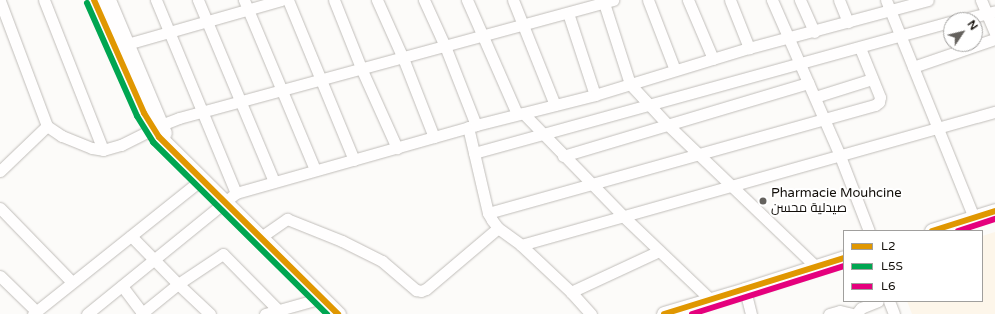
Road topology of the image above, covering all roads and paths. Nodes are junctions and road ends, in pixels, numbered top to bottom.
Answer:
1 (44, 0) edge
2 (94, 0) edge
3 (108, 0) edge
4 (156, 0) edge
5 (198, 0) edge
6 (281, 0) edge
7 (288, 0) edge
8 (334, 0) edge
9 (377, 0) edge
10 (424, 0) edge
11 (467, 0) edge
12 (513, 0) edge
13 (648, 0) edge
14 (688, 0) edge
15 (730, 0) edge
16 (772, 0) edge
17 (800, 0) edge
18 (839, 0) edge
19 (928, 0) edge
20 (981, 0) edge
21 (0, 1) edge
22 (609, 1) edge
23 (246, 4) edge
24 (888, 5) edge
25 (991, 12) edge
26 (568, 13) junction
27 (207, 20) junction
28 (848, 22) junction
29 (943, 24) edge
30 (523, 25) junction
31 (5, 27) edge
32 (169, 32) junction
33 (814, 32) junction
34 (995, 33) edge
35 (484, 36) junction
36 (900, 36) junction
37 (788, 38) junction
38 (995, 39) edge
39 (121, 46) junction
40 (446, 46) junction
41 (749, 48) junction
42 (860, 48) junction
43 (403, 58) junction
44 (713, 59) junction
45 (799, 63) junction
46 (913, 67) junction
47 (362, 68) junction
48 (675, 70) junction
49 (322, 80) junction
50 (872, 80) junction
51 (808, 83) junction
52 (630, 84) junction
53 (283, 90) junction
54 (595, 95) junction
55 (815, 98) junction
56 (242, 101) junction
57 (555, 105) junction
58 (651, 106) junction
59 (202, 112) junction
60 (995, 112) edge
61 (520, 114) junction
62 (824, 120) junction
63 (667, 124) junction
64 (47, 126) junction
65 (472, 126) junction
66 (157, 127) junction
67 (938, 129) junction
68 (543, 135) junction
69 (434, 138) junction
70 (397, 148) junction
71 (98, 149) junction
72 (474, 153) junction
73 (700, 154) junction
74 (563, 156) junction
75 (840, 156) junction
76 (354, 160) junction
77 (315, 170) junction
78 (0, 171) edge
79 (201, 180) junction
80 (274, 182) junction
81 (592, 184) junction
82 (731, 185) junction
83 (231, 197) junction
84 (0, 208) edge
85 (294, 210) dead end
86 (995, 211) edge
87 (488, 213) junction
88 (623, 216) junction
89 (974, 218) junction
90 (295, 221) junction
91 (498, 228) junction
92 (869, 230) edge
93 (935, 230) edge
94 (131, 236) junction
95 (261, 237) junction
96 (521, 245) junction
97 (659, 251) junction
98 (843, 258) edge
99 (154, 260) junction
100 (816, 267) junction
101 (2, 282) edge
102 (72, 282) junction
103 (178, 284) junction
104 (122, 286) junction
105 (745, 290) junction
106 (571, 292) junction
107 (322, 298) junction
108 (711, 300) junction
109 (875, 302) edge
110 (889, 302) edge
111 (278, 310) junction
112 (35, 313) edge
113 (87, 314) edge
114 (142, 314) edge
115 (210, 314) edge
116 (265, 314) edge
117 (338, 314) edge
118 (591, 314) edge
119 (664, 314) edge
120 (752, 314) edge
121 (829, 314) edge
122 (852, 314) edge
123 (856, 314) edge
124 (894, 314) edge

1 - 71 street
2 - 39 street
3 - 39 street
4 - 32 street
5 - 27 street
6 - 23 street
7 - 49 street
8 - 47 street
9 - 43 street
10 - 40 street
11 - 35 street
12 - 30 street
13 - 48 street
14 - 44 street
15 - 41 street
16 - 37 street
17 - 33 street
18 - 28 street
19 - 24 street
20 - 25 street
21 - 31 street
22 - 26 street
22 - 52 street
23 - 27 street
23 - 53 street
24 - 28 street
24 - 36 street
25 - 34 street
26 - 30 street
26 - 54 street
27 - 32 street
27 - 56 street
28 - 33 street
29 - 36 street
30 - 35 street
30 - 57 street
31 - 64 street
32 - 39 street
32 - 59 street
33 - 37 street
35 - 40 street
35 - 61 street
36 - 42 street
36 - 46 street
37 - 41 street
37 - 45 street
38 - 46 street
39 - 66 street
40 - 43 street
40 - 65 street
41 - 44 street
42 - 45 street
42 - 50 street
43 - 47 street
43 - 69 street
44 - 48 street
45 - 51 street
45 - 58 street
46 - 67 street
47 - 49 street
47 - 70 street
48 - 52 street
49 - 53 street
49 - 76 street
50 - 55 street
50 - 62 street
51 - 55 street
51 - 63 street
52 - 54 street
52 - 58 street
53 - 56 street
53 - 77 street
54 - 57 street
55 - 62 street
56 - 59 street
56 - 80 street
57 - 61 street
58 - 63 street
58 - 68 street
59 - 66 street
59 - 83 street
60 - 67 street
61 - 65 street
61 - 68 street
62 - 73 street
62 - 75 street
63 - 73 street
63 - 74 street
64 - 71 street
64 - 78 street
65 - 69 street
65 - 72 street
66 - 71 street
66 - 79 street
67 - 75 street
67 - 89 street
68 - 72 street
68 - 74 street
69 - 70 street
70 - 76 street
72 - 87 street
73 - 81 street
73 - 82 street
74 - 81 street
75 - 82 street
75 - 92 street
76 - 77 street
77 - 80 street
79 - 83 street
79 - 94 street
80 - 83 street
81 - 87 street
81 - 88 street
82 - 88 street
82 - 100 street
83 - 95 street
83 - 99 street
84 - 102 street
85 - 90 street
86 - 89 street
87 - 91 street
88 - 96 street
88 - 97 street
89 - 93 street
90 - 91 street
90 - 95 street
91 - 96 street
94 - 99 street
94 - 102 street
95 - 107 street
96 - 106 street
97 - 106 street
97 - 108 street
98 - 100 street
99 - 103 street
99 - 104 street
100 - 105 street
101 - 112 street
102 - 112 street
103 - 111 street
103 - 114 street
103 - 115 street
104 - 113 street
104 - 114 street
105 - 108 street
105 - 120 street
106 - 118 street
107 - 111 street
107 - 117 street
108 - 119 street
109 - 123 street
110 - 124 street
111 - 116 street
121 - 122 street

